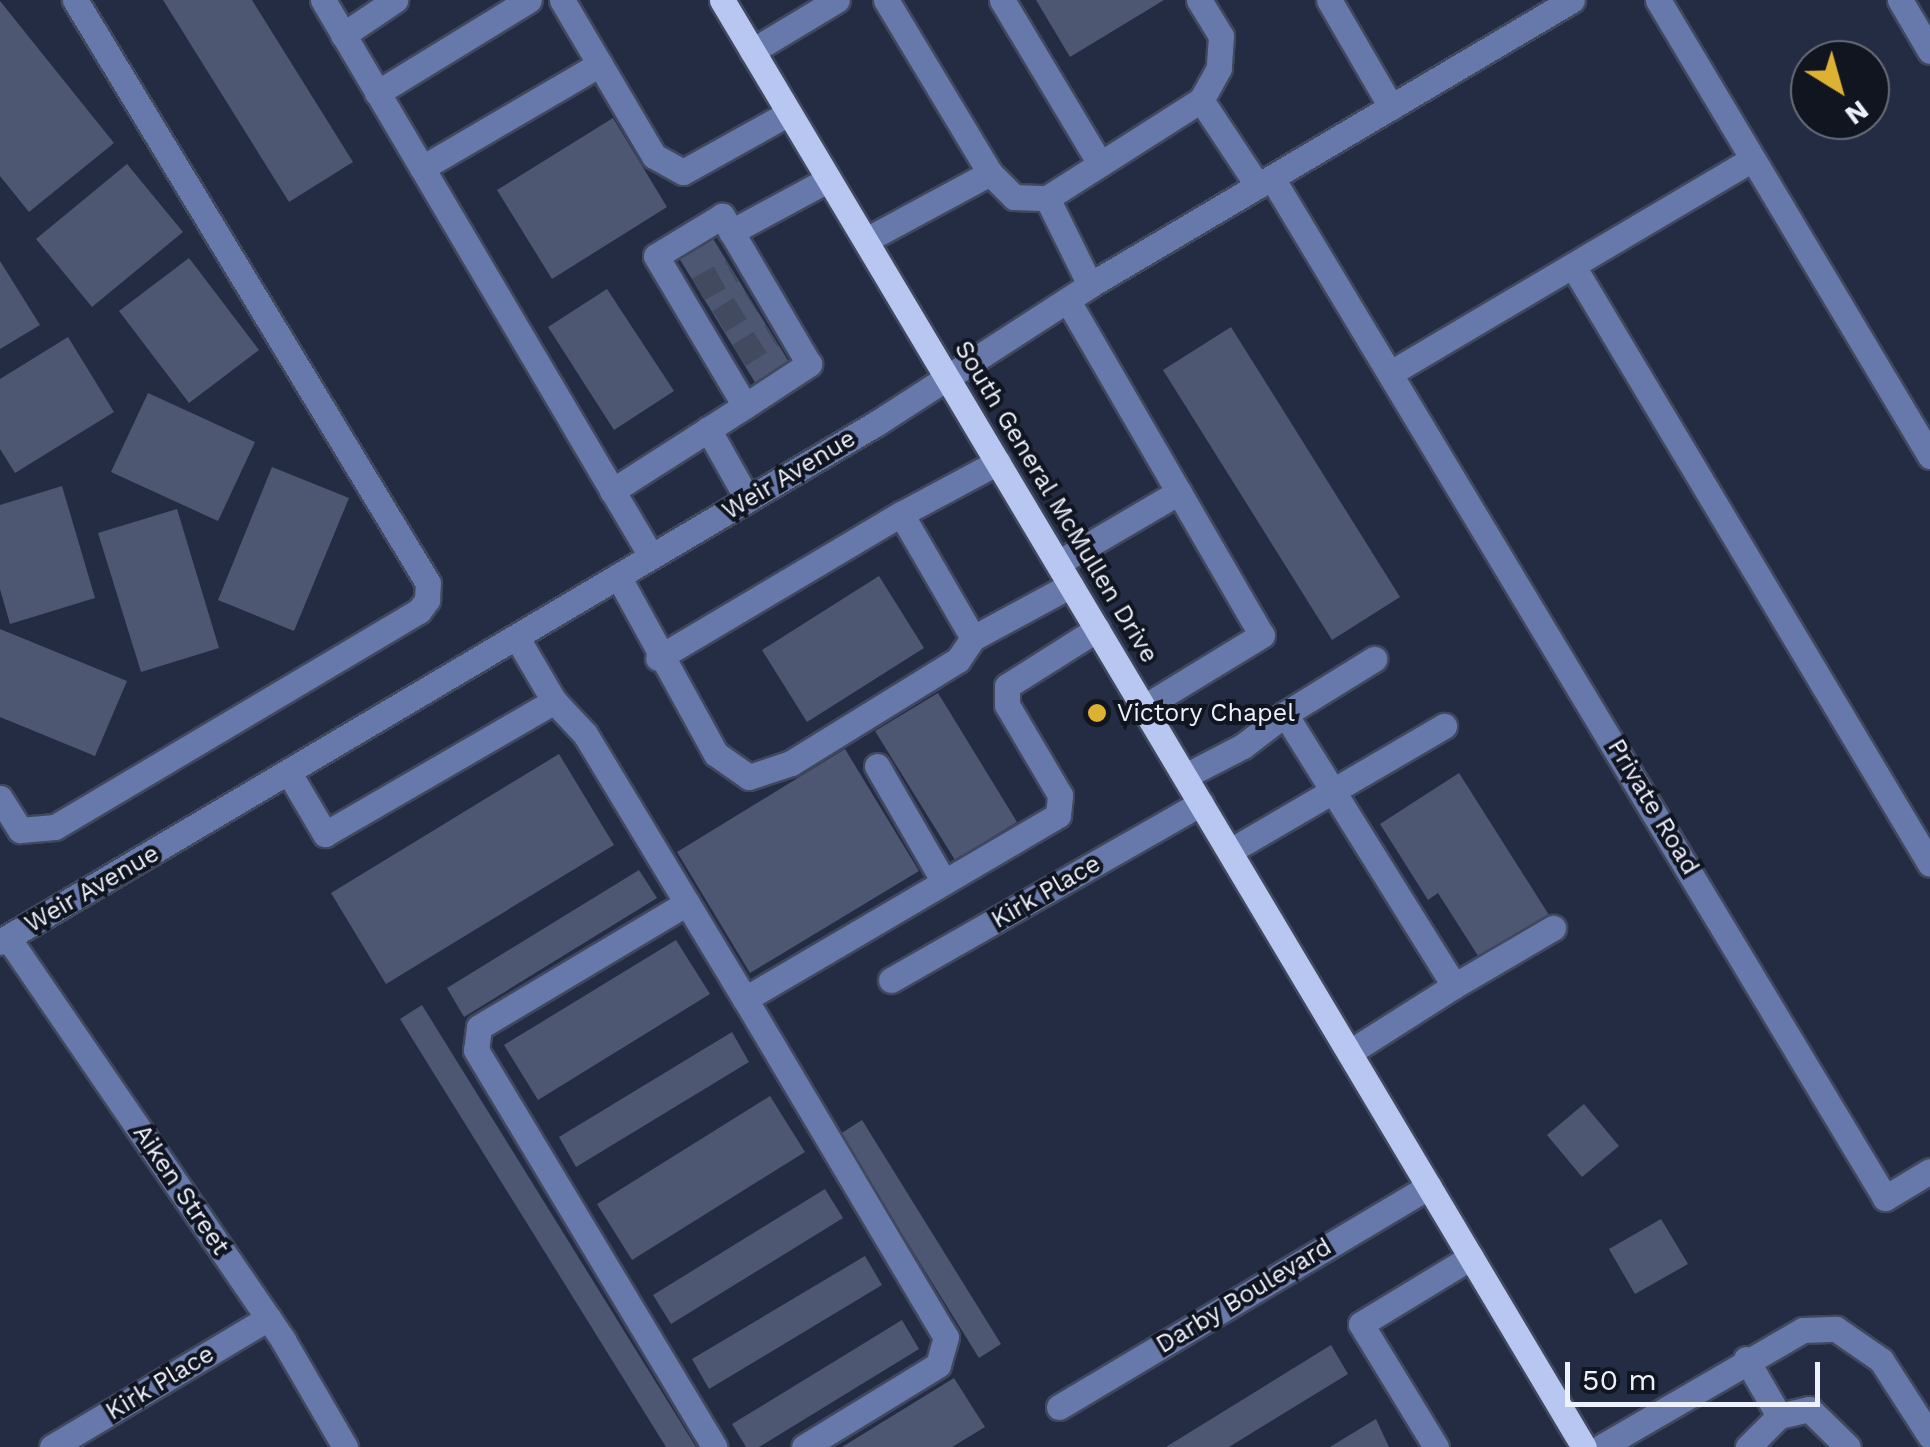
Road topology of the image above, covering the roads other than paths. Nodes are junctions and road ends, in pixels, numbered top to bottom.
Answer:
1 (74, 0) edge
2 (322, 0) edge
3 (396, 0) edge
4 (528, 0) edge
5 (562, 0) edge
6 (722, 0) edge
7 (837, 0) edge
8 (886, 0) edge
9 (1002, 0) edge
10 (1199, 0) edge
11 (1328, 0) edge
12 (1572, 0) edge
13 (1658, 0) edge
14 (1900, 0) edge
15 (343, 34) junction
16 (752, 51) junction
17 (1930, 51) edge
18 (600, 64) junction
19 (378, 93) junction
20 (1200, 100) junction
21 (1391, 107) junction
22 (790, 114) junction
23 (1752, 160) junction
24 (1100, 164) junction
25 (422, 168) junction
26 (990, 173) junction
27 (828, 178) junction
28 (1265, 182) junction
29 (1047, 198) junction
30 (731, 232) junction
31 (866, 240) junction
32 (1573, 266) junction
33 (1090, 285) junction
34 (1068, 301) junction
35 (1394, 371) junction
36 (947, 378) junction
37 (745, 406) junction
38 (708, 429) junction
39 (1930, 456) edge
40 (998, 462) junction
41 (612, 491) junction
42 (1179, 492) junction
43 (748, 500) junction
44 (901, 514) junction
45 (651, 556) junction
46 (1065, 574) junction
47 (618, 576) junction
48 (1097, 628) junction
49 (517, 638) junction
50 (973, 638) junction
51 (658, 658) junction
52 (1374, 659) dead end
53 (554, 702) junction
54 (1144, 706) junction
55 (1286, 714) junction
56 (1444, 726) dead end
57 (877, 766) dead end
58 (289, 774) junction
59 (1185, 776) junction
60 (1334, 792) junction
61 (0, 798) edge
62 (1202, 803) junction
63 (1230, 851) junction
64 (1930, 864) edge
65 (944, 882) junction
66 (687, 903) junction
67 (1553, 928) dead end
68 (4, 940) edge
69 (891, 980) dead end
70 (1454, 986) junction
71 (745, 999) junction
72 (1350, 1052) junction
73 (1930, 1171) edge
74 (1429, 1186) junction
75 (1471, 1257) junction
76 (268, 1318) junction
77 (1746, 1359) junction
78 (1059, 1407) dead end
79 (1779, 1416) junction
80 (1930, 1436) edge
81 (52, 1447) edge
82 (346, 1447) edge
83 (715, 1447) edge
84 (804, 1447) edge
85 (1436, 1447) edge
86 (1584, 1447) edge
87 (1601, 1447) edge
88 (1748, 1447) edge
89 (1848, 1447) edge

1 - 61 street
2 - 15 street
3 - 15 street
4 - 19 street
5 - 18 street
6 - 16 main road, South General McMullen Drive
7 - 16 street
8 - 26 street
9 - 24 street
10 - 20 street
11 - 21 street
12 - 21 street, Weir Avenue
13 - 23 street
14 - 17 street
15 - 19 street
16 - 22 main road, South General McMullen Drive
18 - 22 street
18 - 25 street
19 - 25 street
20 - 24 street
20 - 28 street, Private Road
21 - 28 street, Weir Avenue
22 - 27 main road, South General McMullen Drive
23 - 32 street
23 - 39 street
24 - 29 street
25 - 41 street
26 - 29 street
26 - 31 street
27 - 30 street
27 - 31 main road, South General McMullen Drive
28 - 33 street, Weir Avenue
28 - 35 street, Private Road
29 - 33 street
30 - 37 street
30 - 37 street
31 - 36 main road, South General McMullen Drive
32 - 35 street
32 - 64 street
33 - 34 street, Weir Avenue
34 - 36 street, Weir Avenue
34 - 42 street
35 - 73 street, Private Road
36 - 40 main road, South General McMullen Drive
36 - 43 street, Weir Avenue
37 - 38 street
38 - 41 street
38 - 43 street
40 - 44 street
40 - 46 main road, South General McMullen Drive
41 - 45 street
42 - 46 street
42 - 54 street
43 - 45 street, Weir Avenue
44 - 50 street
44 - 51 street
45 - 47 street, Weir Avenue
46 - 48 main road, South General McMullen Drive
46 - 50 street
47 - 49 street, Weir Avenue
47 - 51 street
48 - 54 main road, South General McMullen Drive
48 - 65 street
49 - 53 street
49 - 58 street, Weir Avenue
50 - 51 street
52 - 55 street
53 - 58 street
53 - 66 street
54 - 59 main road, South General McMullen Drive
55 - 59 street
55 - 60 street
56 - 60 street
57 - 65 street
58 - 68 street, Weir Avenue
59 - 62 main road, South General McMullen Drive
60 - 63 street
60 - 70 street
62 - 63 main road, South General McMullen Drive
62 - 69 street, Kirk Place
63 - 72 main road, South General McMullen Drive
65 - 71 street
66 - 71 street
66 - 83 street
67 - 70 street
68 - 76 street, Aiken Street
70 - 72 street
71 - 84 street
72 - 74 main road, South General McMullen Drive
74 - 75 main road, South General McMullen Drive
74 - 78 street, Darby Boulevard
75 - 85 street
75 - 86 main road, South General McMullen Drive
76 - 81 street, Kirk Place
76 - 82 street, Aiken Street
77 - 79 street
77 - 80 street
77 - 87 street
79 - 88 street
79 - 89 street

